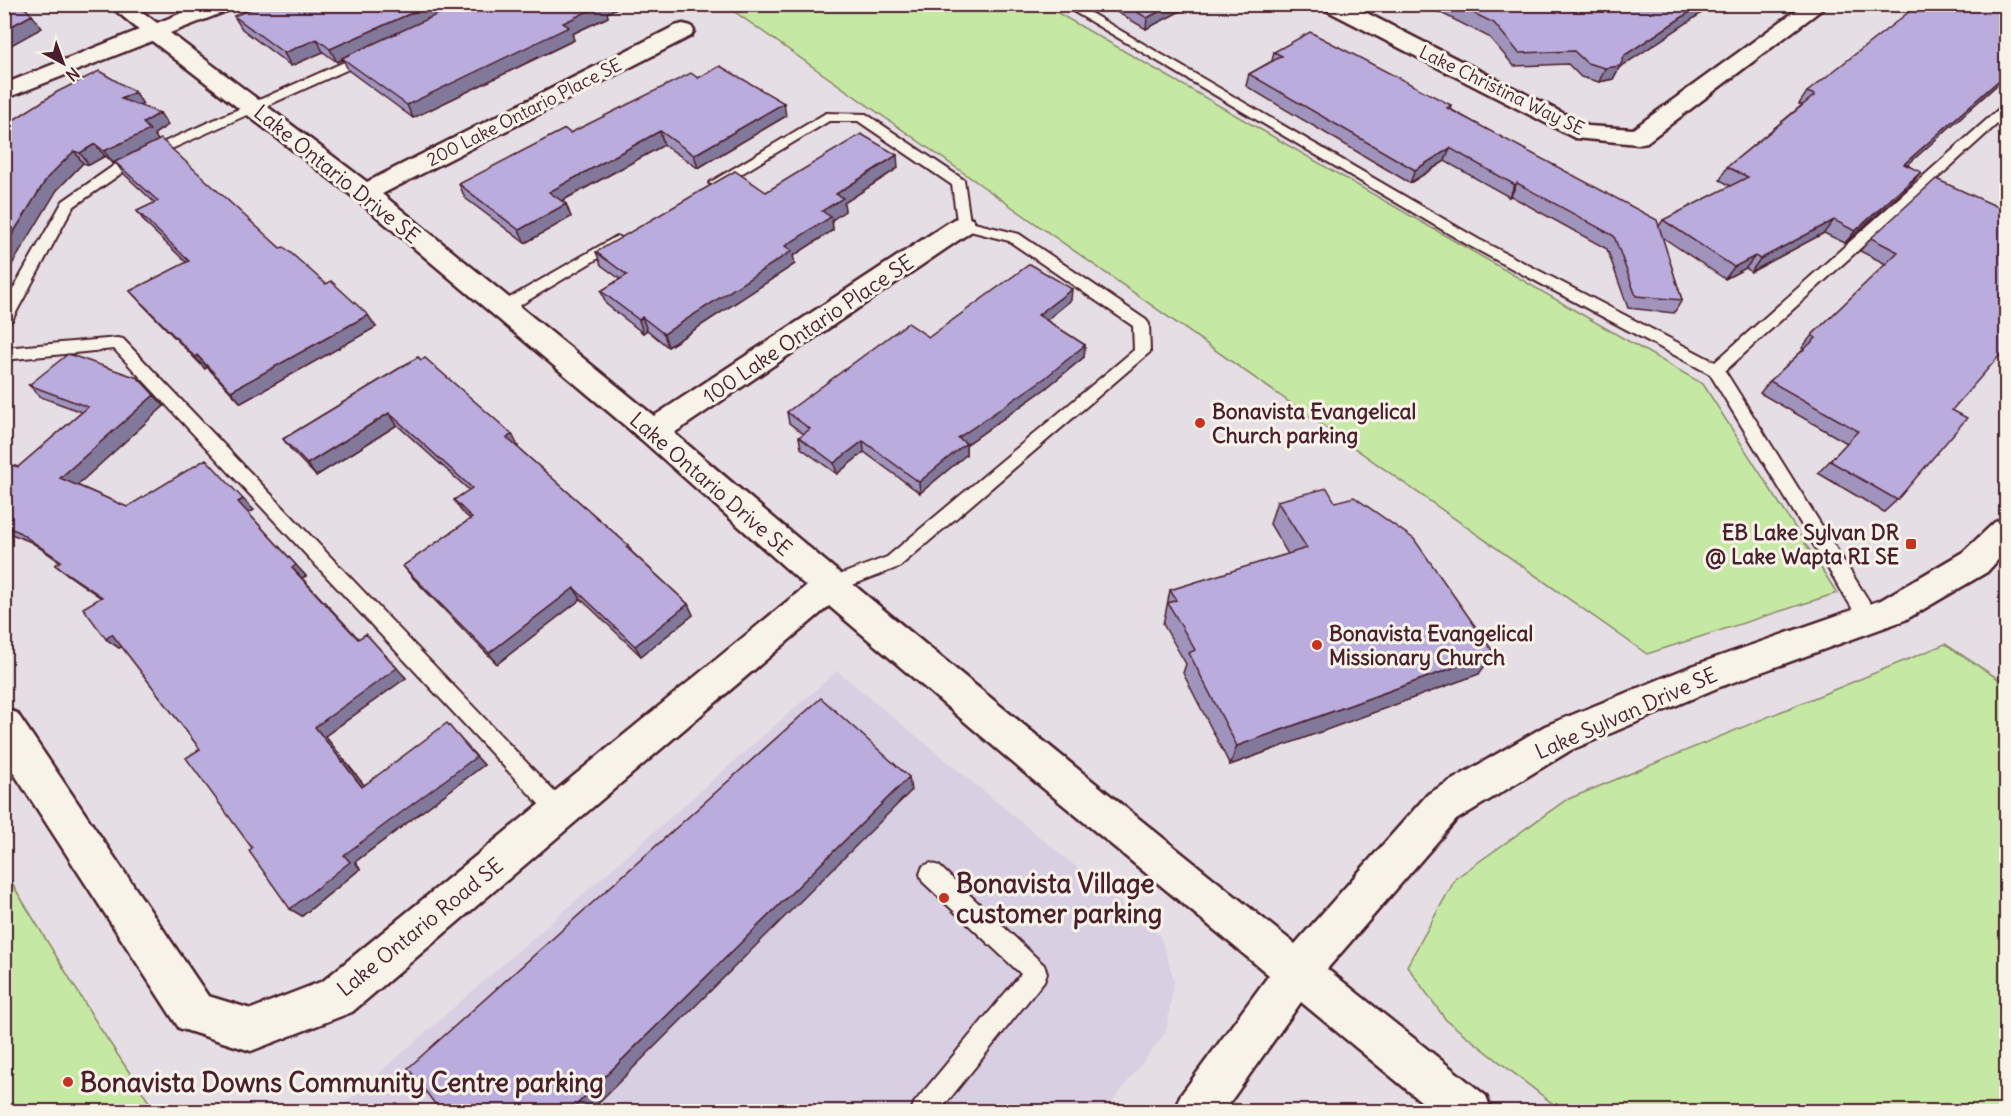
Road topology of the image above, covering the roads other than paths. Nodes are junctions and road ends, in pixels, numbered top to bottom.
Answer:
1 (118, 4) edge
2 (224, 4) edge
3 (1066, 4) edge
4 (1332, 4) edge
5 (1819, 4) edge
6 (155, 32) junction
7 (683, 32) dead end
8 (385, 48) edge
9 (4, 92) edge
10 (254, 107) junction
11 (2007, 110) edge
12 (705, 189) edge
13 (365, 193) junction
14 (963, 225) junction
15 (634, 231) edge
16 (502, 309) junction
17 (4, 320) edge
18 (4, 354) edge
19 (1716, 370) junction
20 (653, 432) junction
21 (2007, 531) edge
22 (829, 586) junction
23 (1870, 620) junction
24 (4, 725) edge
25 (559, 811) junction
26 (931, 874) dead end
27 (1298, 971) junction
28 (923, 1112) edge
29 (1196, 1112) edge
30 (1470, 1112) edge

1 - 6 street, Lake Ontario Drive SE
2 - 6 street
3 - 19 lane
4 - 5 street, Lake Christina Way SE
6 - 9 street
6 - 10 street, Lake Ontario Drive SE
7 - 13 street, 200 Lake Ontario Place SE
8 - 10 lane
10 - 13 street, Lake Ontario Drive SE
10 - 17 lane
11 - 19 lane
12 - 14 lane
13 - 16 street, Lake Ontario Drive SE
14 - 20 street, 100 Lake Ontario Place SE
14 - 22 lane
15 - 16 lane
16 - 20 street, Lake Ontario Drive SE
18 - 25 lane
19 - 23 lane
20 - 22 street, Lake Ontario Drive SE
21 - 23 street, Lake Sylvan Drive SE
22 - 25 street, Lake Ontario Road SE
22 - 27 street, Lake Ontario Drive SE
23 - 27 street, Lake Sylvan Drive SE
24 - 25 street, Lake Ontario Road SE
26 - 28 lane
27 - 29 street, Lake Sylvan Drive SE
27 - 30 street

